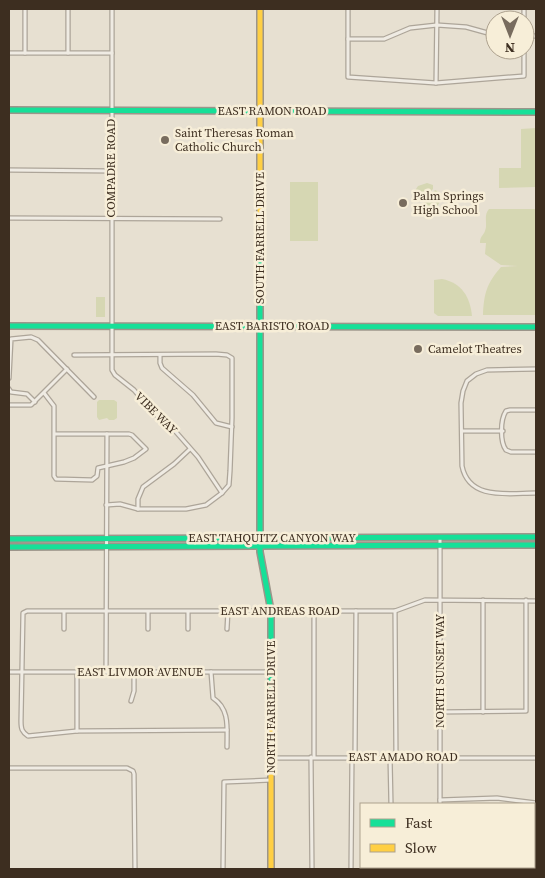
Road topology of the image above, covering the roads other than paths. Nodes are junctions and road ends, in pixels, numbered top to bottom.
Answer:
1 (25, 9) edge
2 (68, 9) edge
3 (112, 9) edge
4 (260, 9) edge
5 (348, 9) edge
6 (437, 9) edge
7 (437, 25) junction
8 (485, 32) edge
9 (348, 39) junction
10 (9, 53) edge
11 (25, 53) junction
12 (68, 53) junction
13 (112, 53) junction
14 (524, 60) edge
15 (436, 83) junction
16 (9, 110) edge
17 (111, 110) junction
18 (260, 111) junction
19 (536, 112) edge
20 (9, 170) edge
21 (111, 171) junction
22 (9, 218) edge
23 (111, 219) junction
24 (220, 219) dead end
25 (9, 326) edge
26 (260, 326) junction
27 (111, 327) junction
28 (536, 327) edge
29 (74, 355) dead end
30 (111, 355) junction
31 (160, 356) junction
32 (67, 369) junction
33 (536, 369) edge
34 (9, 378) edge
35 (9, 389) edge
36 (44, 393) junction
37 (94, 397) dead end
38 (35, 402) junction
39 (9, 405) edge
40 (536, 410) edge
41 (232, 427) junction
42 (462, 431) junction
43 (502, 431) junction
44 (54, 434) junction
45 (107, 434) junction
46 (190, 449) junction
47 (536, 452) edge
48 (107, 466) junction
49 (222, 493) junction
50 (536, 493) edge
51 (106, 505) junction
52 (138, 509) junction
53 (107, 538) junction
54 (260, 538) junction
55 (440, 538) junction
56 (536, 538) edge
57 (9, 539) edge
58 (536, 544) edge
59 (440, 545) junction
60 (107, 546) junction
61 (260, 546) junction
62 (9, 547) edge
63 (440, 600) junction
64 (483, 600) junction
65 (526, 600) junction
66 (536, 601) edge
67 (228, 611) junction
68 (271, 611) junction
69 (314, 611) junction
70 (356, 611) junction
71 (395, 611) junction
72 (64, 612) junction
73 (106, 612) junction
74 (148, 612) junction
75 (188, 612) junction
76 (148, 628) dead end
77 (64, 629) dead end
78 (188, 629) dead end
79 (228, 629) dead end
80 (9, 672) edge
81 (21, 672) junction
82 (77, 672) junction
83 (106, 672) junction
84 (134, 672) junction
85 (212, 672) junction
86 (271, 672) junction
87 (131, 701) dead end
88 (440, 712) junction
89 (483, 712) junction
90 (226, 730) junction
91 (77, 731) junction
92 (227, 746) dead end
93 (313, 757) junction
94 (353, 757) junction
95 (390, 757) junction
96 (396, 757) junction
97 (440, 757) junction
98 (270, 758) junction
99 (536, 758) edge
100 (9, 768) edge
101 (270, 780) junction
102 (440, 802) edge
103 (390, 803) edge
104 (536, 803) edge
105 (135, 869) edge
106 (223, 869) edge
107 (271, 869) edge
108 (312, 869) edge
109 (351, 869) edge

1 - 11 street
2 - 12 street
3 - 13 street, COMPADRE ROAD
4 - 18 main road, SOUTH FARRELL DRIVE
5 - 9 street
6 - 7 street
7 - 8 street
7 - 9 street
7 - 15 street
9 - 15 street
10 - 11 street
11 - 12 street
12 - 13 street
13 - 17 street, COMPADRE ROAD
14 - 15 street
16 - 17 main road, EAST RAMON ROAD
17 - 18 main road, EAST RAMON ROAD
17 - 21 street, COMPADRE ROAD
18 - 19 main road, EAST RAMON ROAD
18 - 26 main road, SOUTH FARRELL DRIVE
20 - 21 street
21 - 23 street, COMPADRE ROAD
22 - 23 street
23 - 24 street
23 - 27 street, COMPADRE ROAD
25 - 27 main road, EAST BARISTO ROAD
26 - 27 main road, EAST BARISTO ROAD
26 - 28 main road, EAST BARISTO ROAD
26 - 54 main road, SOUTH FARRELL DRIVE
27 - 30 street, VIBE WAY
29 - 30 street
30 - 31 street
30 - 46 street, VIBE WAY
31 - 41 street
31 - 41 street
32 - 34 street
32 - 36 street
32 - 37 street
33 - 42 street
35 - 38 street
36 - 38 street
36 - 44 street
38 - 39 street
40 - 43 street
41 - 49 street
42 - 43 street
42 - 50 street
43 - 47 street
44 - 45 street
44 - 48 street
45 - 48 street
45 - 48 street
46 - 49 street, VIBE WAY
46 - 52 street
48 - 51 street
49 - 52 street
51 - 52 street
51 - 53 street
53 - 54 main road, EAST TAHQUITZ CANYON WAY
53 - 57 main road, EAST TAHQUITZ CANYON WAY
53 - 60 street
54 - 55 main road, EAST TAHQUITZ CANYON WAY
54 - 61 main road, SOUTH FARRELL DRIVE
55 - 56 main road, EAST TAHQUITZ CANYON WAY
55 - 59 street, NORTH SUNSET WAY
58 - 59 main road, EAST TAHQUITZ CANYON WAY
59 - 61 main road, EAST TAHQUITZ CANYON WAY
59 - 63 street, NORTH SUNSET WAY
60 - 61 main road, EAST TAHQUITZ CANYON WAY
60 - 62 main road, EAST TAHQUITZ CANYON WAY
60 - 73 street
61 - 68 main road, NORTH FARRELL DRIVE
63 - 64 street, EAST ANDREAS ROAD
63 - 71 street, EAST ANDREAS ROAD
63 - 88 street, NORTH SUNSET WAY
64 - 65 street, EAST ANDREAS ROAD
64 - 89 street
65 - 66 street, EAST ANDREAS ROAD
65 - 89 street
67 - 68 street, EAST ANDREAS ROAD
67 - 75 street, EAST ANDREAS ROAD
67 - 79 street
68 - 69 street, EAST ANDREAS ROAD
68 - 86 main road, NORTH FARRELL DRIVE
69 - 70 street, EAST ANDREAS ROAD
69 - 93 street
70 - 71 street, EAST ANDREAS ROAD
70 - 94 street
71 - 96 street
72 - 73 street, EAST ANDREAS ROAD
72 - 77 street
72 - 81 street, EAST ANDREAS ROAD
73 - 74 street, EAST ANDREAS ROAD
73 - 83 street
74 - 75 street, EAST ANDREAS ROAD
74 - 76 street
75 - 78 street
80 - 81 street, EAST LIVMOR AVENUE
81 - 82 street, EAST LIVMOR AVENUE
81 - 91 street
82 - 83 street, EAST LIVMOR AVENUE
82 - 91 street
83 - 84 street, EAST LIVMOR AVENUE
84 - 85 street, EAST LIVMOR AVENUE
84 - 87 street
85 - 86 street, EAST LIVMOR AVENUE
85 - 90 street
86 - 98 main road, NORTH FARRELL DRIVE
88 - 89 street
88 - 97 street, NORTH SUNSET WAY
90 - 91 street
90 - 92 street
93 - 94 street, EAST AMADO ROAD
93 - 98 street, EAST AMADO ROAD
93 - 108 street
94 - 95 street, EAST AMADO ROAD
94 - 109 street
95 - 96 street, EAST AMADO ROAD
95 - 103 street
96 - 97 street, EAST AMADO ROAD
97 - 99 street, EAST AMADO ROAD
97 - 102 street, NORTH SUNSET WAY
98 - 101 main road, NORTH FARRELL DRIVE
100 - 105 street
101 - 106 street
101 - 107 main road, NORTH FARRELL DRIVE
102 - 104 street

